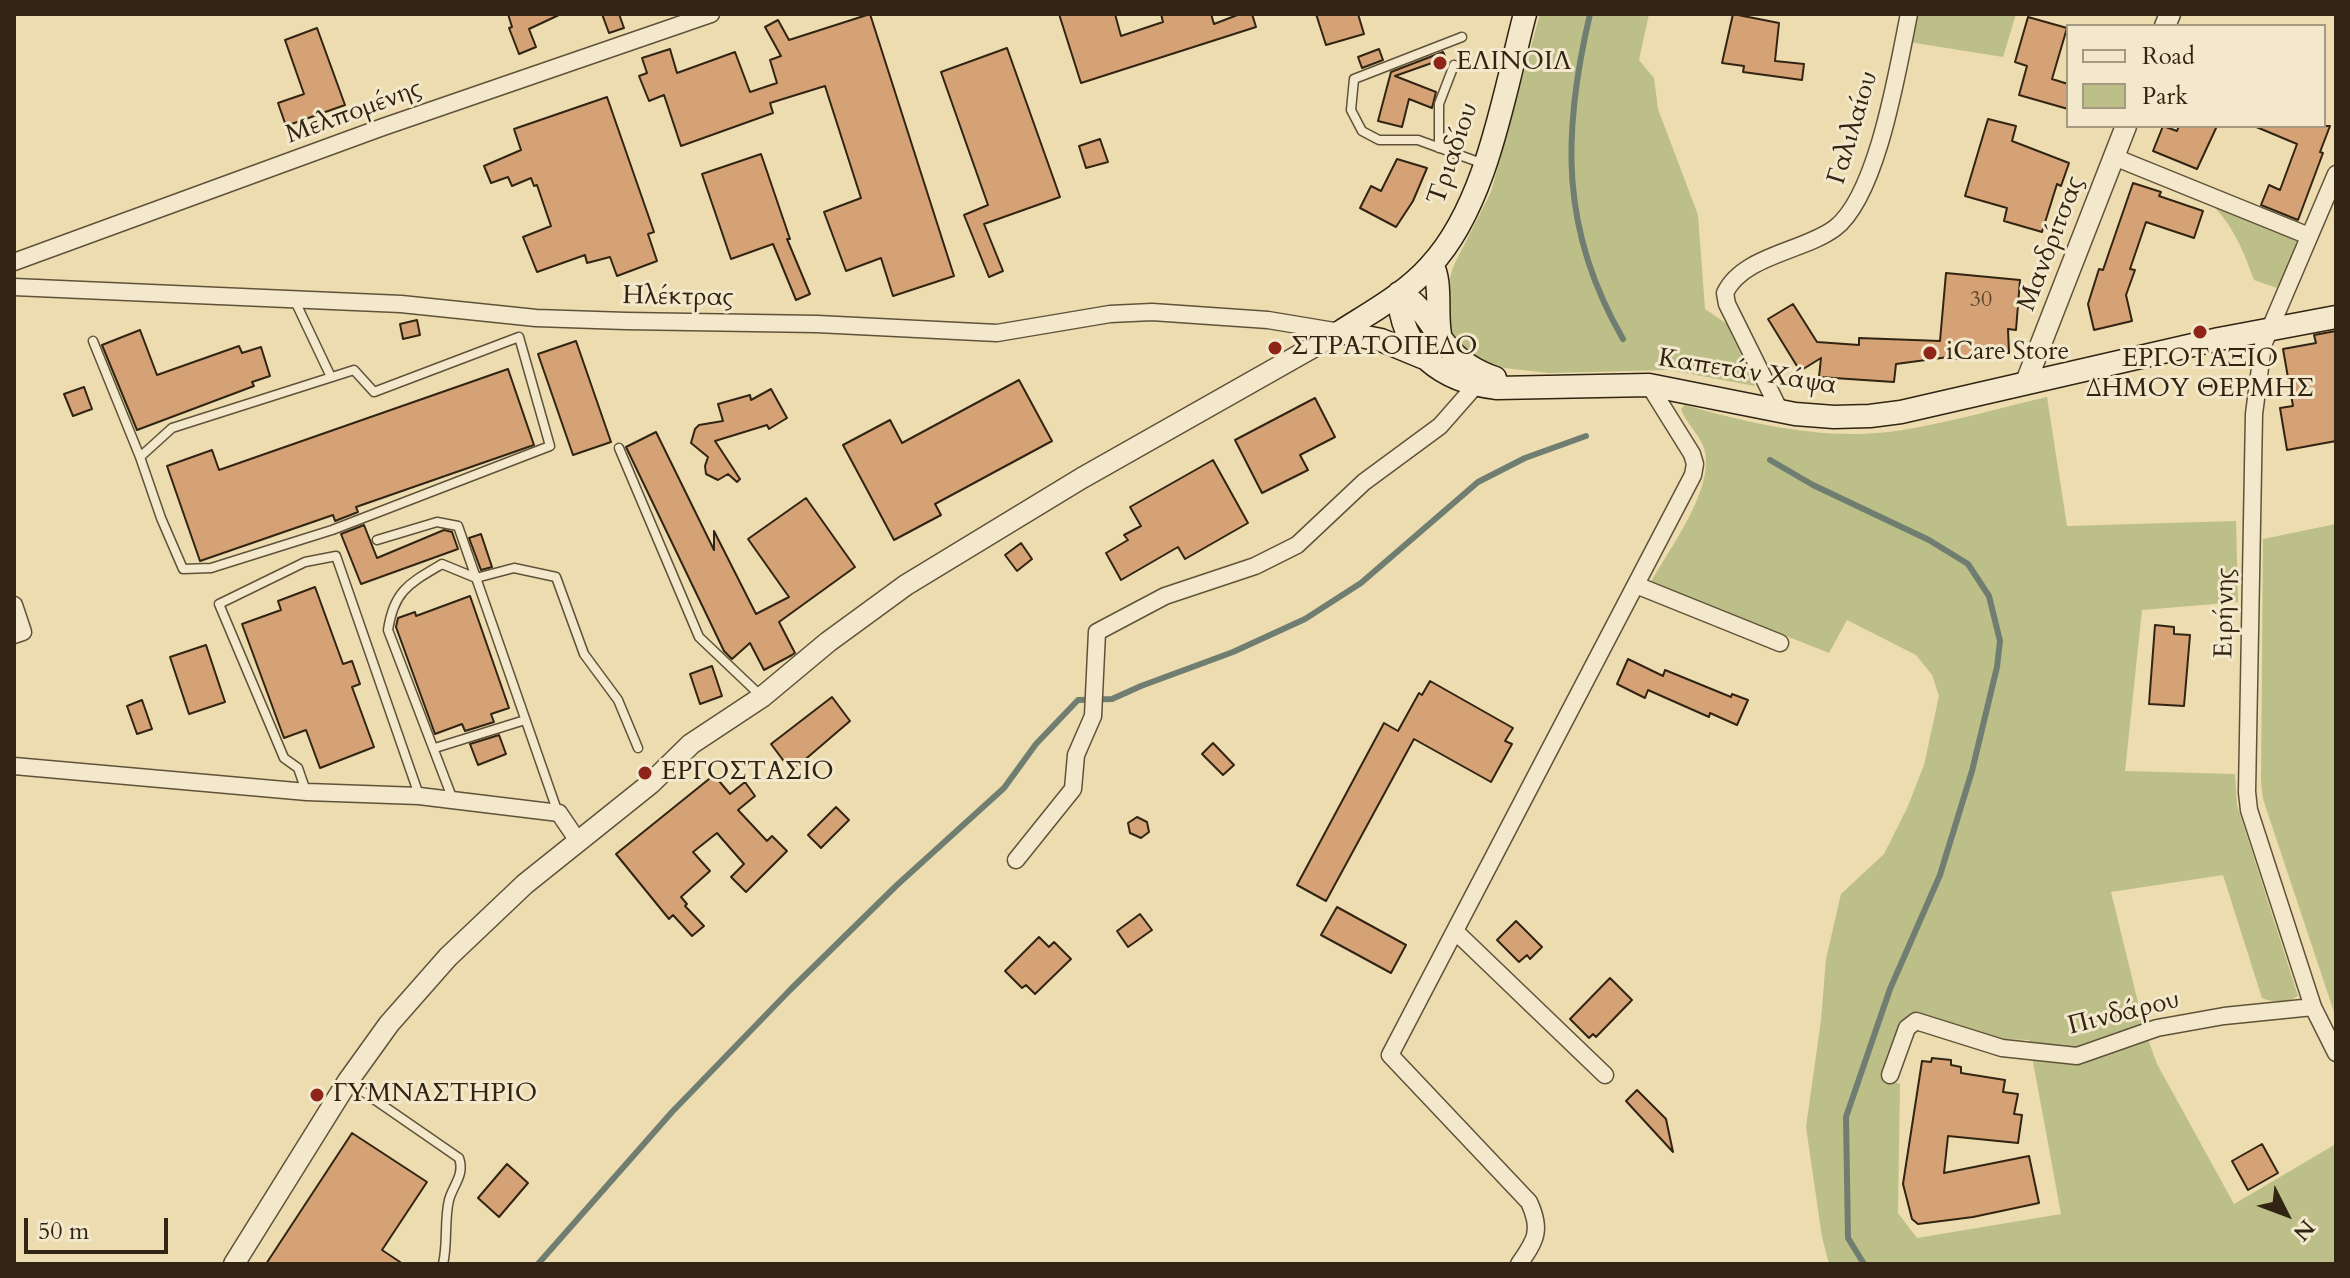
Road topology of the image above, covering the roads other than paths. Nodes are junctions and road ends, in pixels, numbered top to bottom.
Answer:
1 (711, 14) edge
2 (1525, 14) edge
3 (1909, 14) edge
4 (1462, 37) dead end
5 (1454, 65) dead end
6 (2125, 128) edge
7 (1439, 148) junction
8 (2114, 157) junction
9 (1485, 165) junction
10 (2336, 174) edge
11 (2309, 236) junction
12 (14, 262) edge
13 (1432, 265) junction
14 (14, 287) edge
15 (1399, 293) junction
16 (294, 299) junction
17 (2336, 317) edge
18 (2269, 329) junction
19 (1340, 332) junction
20 (1441, 339) junction
21 (93, 341) dead end
22 (1422, 357) junction
23 (331, 377) junction
24 (2026, 382) junction
25 (1476, 385) junction
26 (1649, 385) junction
27 (1523, 386) junction
28 (1780, 411) junction
29 (619, 448) dead end
30 (140, 457) junction
31 (377, 540) dead end
32 (476, 578) junction
33 (1636, 585) junction
34 (14, 605) edge
35 (14, 635) edge
36 (1780, 643) dead end
37 (762, 697) junction
38 (525, 720) junction
39 (435, 748) junction
40 (638, 748) dead end
41 (14, 766) edge
42 (307, 792) junction
43 (419, 796) junction
44 (453, 800) junction
45 (559, 813) junction
46 (578, 841) junction
47 (1016, 860) dead end
48 (1455, 931) junction
49 (2313, 1007) junction
50 (2336, 1053) edge
51 (1605, 1075) dead end
52 (1890, 1075) dead end
53 (348, 1081) junction
54 (234, 1264) edge
55 (443, 1264) edge
56 (1519, 1264) edge

1 - 12 street, Μελπομένης
2 - 9 main road, Τριαδίου
3 - 28 street, Γαλιλαίου
4 - 7 lane
5 - 7 lane
6 - 8 street, Μανδρίτσας
7 - 9 lane
8 - 11 street
8 - 24 street, Μανδρίτσας
9 - 13 main road, Τριαδίου
10 - 11 street, Ειρήνης
11 - 18 street, Ειρήνης
13 - 15 main road, Τριαδίου
13 - 20 main road
14 - 16 street, Ηλέκτρας
15 - 19 main road, Τριαδίου
15 - 20 main road, Καπετάν Χάψα
15 - 22 main road
16 - 19 street, Ηλέκτρας
16 - 23 lane
17 - 18 main road, Καπετάν Χάψα
18 - 24 main road, Καπετάν Χάψα
18 - 49 street, Ειρήνης
19 - 22 main road, Καπετάν Χάψα
19 - 37 street
20 - 27 main road, Καπετάν Χάψα
21 - 30 lane
22 - 25 main road, Καπετάν Χάψα
23 - 30 lane
23 - 30 lane
24 - 28 main road, Καπετάν Χάψα
25 - 27 main road, Καπετάν Χάψα
25 - 47 street
26 - 27 main road, Καπετάν Χάψα
26 - 28 main road, Καπετάν Χάψα
26 - 33 street
29 - 37 lane
31 - 32 lane
32 - 38 lane
32 - 39 lane
32 - 40 lane
33 - 36 street
33 - 48 street
34 - 35 street
37 - 46 street
38 - 39 lane
38 - 45 lane
39 - 44 lane
41 - 42 street
42 - 43 street
42 - 43 lane
43 - 44 street
44 - 45 street
45 - 46 street
46 - 53 street
48 - 51 street
48 - 56 street
49 - 50 street, Ειρήνης
49 - 52 street, Πινδάρου
53 - 54 street
53 - 55 lane

